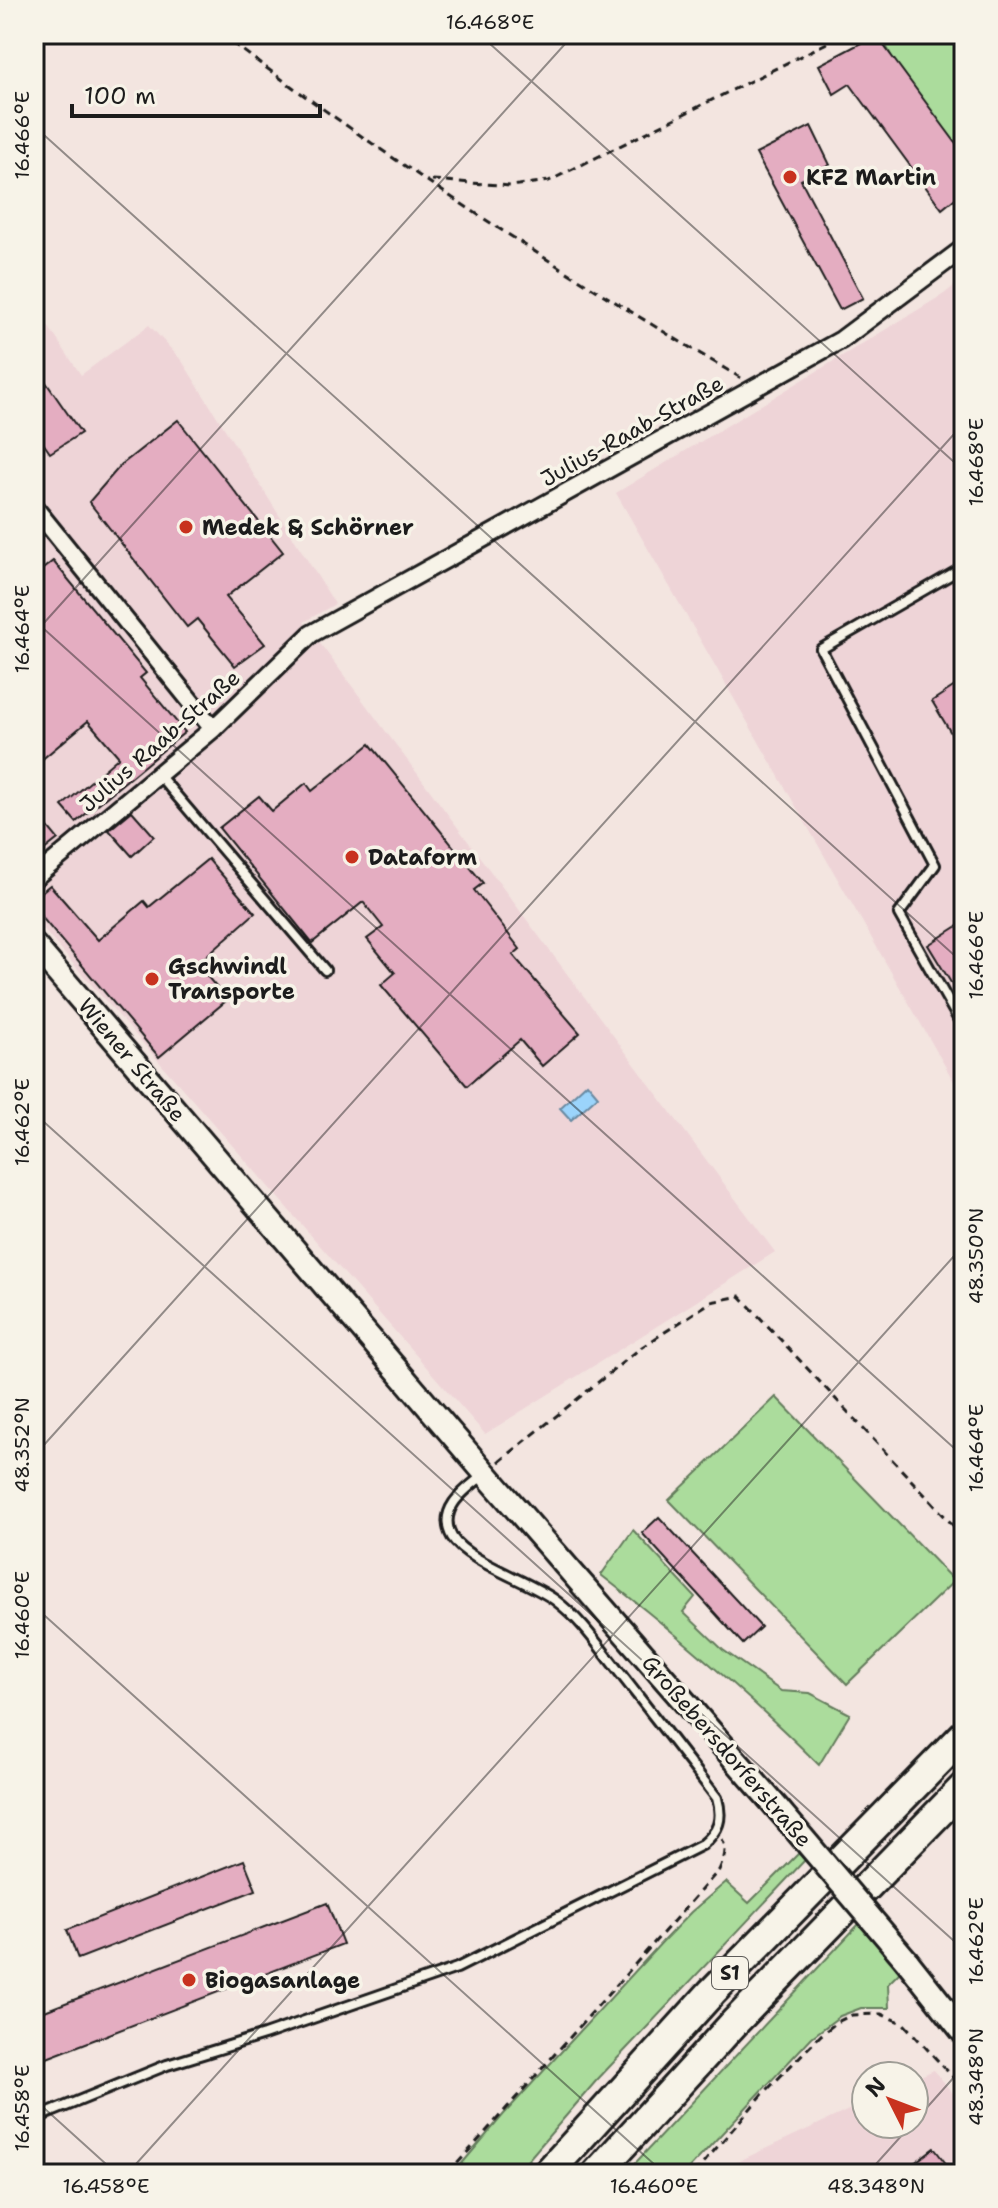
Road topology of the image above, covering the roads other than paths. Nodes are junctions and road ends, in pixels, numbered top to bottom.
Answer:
1 (964, 248) edge
2 (34, 507) edge
3 (964, 567) edge
4 (311, 634) joint
5 (213, 729) junction
6 (158, 774) junction
7 (34, 878) edge
8 (34, 945) edge
9 (325, 970) dead end
10 (964, 1029) edge
11 (485, 1473) junction
12 (964, 1722) edge
13 (964, 1735) edge
14 (921, 1779) junction
15 (964, 1787) edge
16 (964, 2033) edge
17 (34, 2119) edge
18 (547, 2174) edge
19 (596, 2174) edge

1 - 4 street, Julius-Raab-Straße
2 - 5 street
3 - 10 lane
4 - 5 street, Julius Raab-Straße
5 - 6 street, Julius Raab-Straße
6 - 7 street, Julius Raab-Straße
6 - 9 lane
8 - 11 street, Wiener Straße
11 - 16 street, Großebersdorferstraße, bridge
11 - 17 lane
12 - 14 highway
13 - 14 highway, S1
14 - 18 highway, S1
15 - 19 highway, S1

